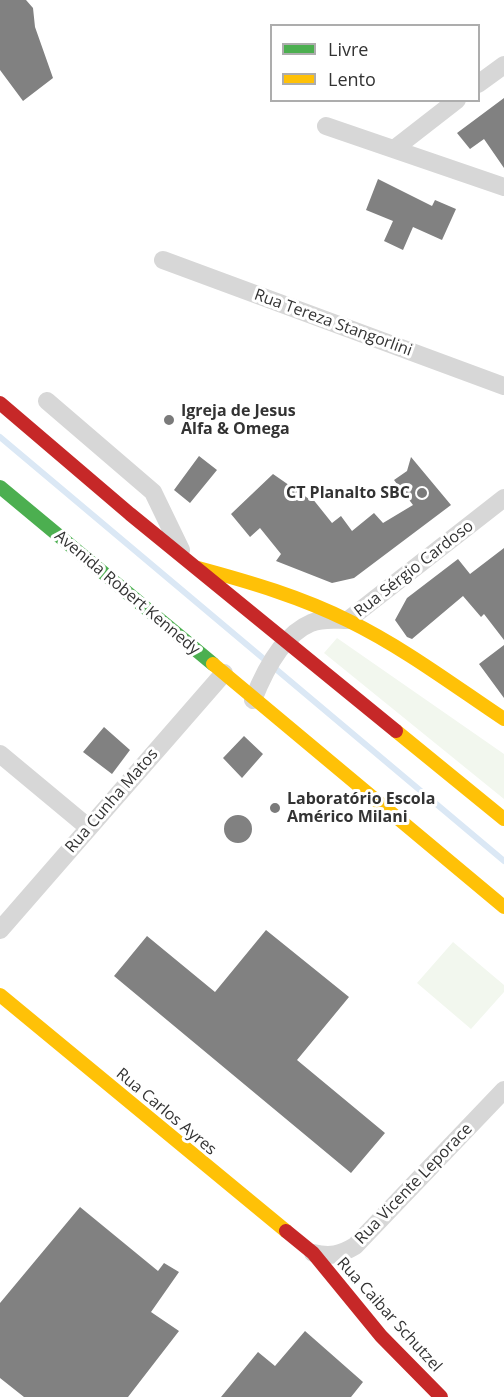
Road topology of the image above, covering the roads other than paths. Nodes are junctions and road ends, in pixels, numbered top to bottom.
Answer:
1 (504, 65) edge
2 (480, 83) edge
3 (454, 102) edge
4 (326, 126) dead end
5 (394, 149) junction
6 (504, 187) edge
7 (163, 260) dead end
8 (504, 386) edge
9 (47, 400) dead end
10 (0, 403) edge
11 (0, 487) edge
12 (504, 498) edge
13 (183, 555) junction
14 (198, 568) junction
15 (348, 620) junction
16 (283, 647) junction
17 (224, 673) junction
18 (256, 693) junction
19 (504, 719) edge
20 (0, 753) edge
21 (504, 819) edge
22 (89, 828) junction
23 (504, 907) edge
24 (0, 930) edge
25 (0, 995) edge
26 (504, 1089) edge
27 (313, 1253) junction
28 (441, 1397) edge

1 - 2 street
3 - 5 street
4 - 5 street
5 - 6 street
7 - 8 street, Rua Tereza Stangorlini
9 - 13 street
10 - 13 main road
11 - 17 main road, Avenida Robert Kennedy
12 - 15 street, Rua Sérgio Cardoso
13 - 14 main road
14 - 15 main road
14 - 16 main road
15 - 16 street, Rua Sérgio Cardoso
15 - 19 main road
16 - 18 street
16 - 21 main road
17 - 18 main road, Avenida Robert Kennedy
17 - 22 street, Rua Cunha Matos
18 - 23 main road, Avenida Robert Kennedy
20 - 22 street
22 - 24 street, Rua Cunha Matos
25 - 27 main road, Rua Carlos Ayres
26 - 27 street, Rua Vicente Leporace
27 - 28 main road, Rua Caibar Schutzel

